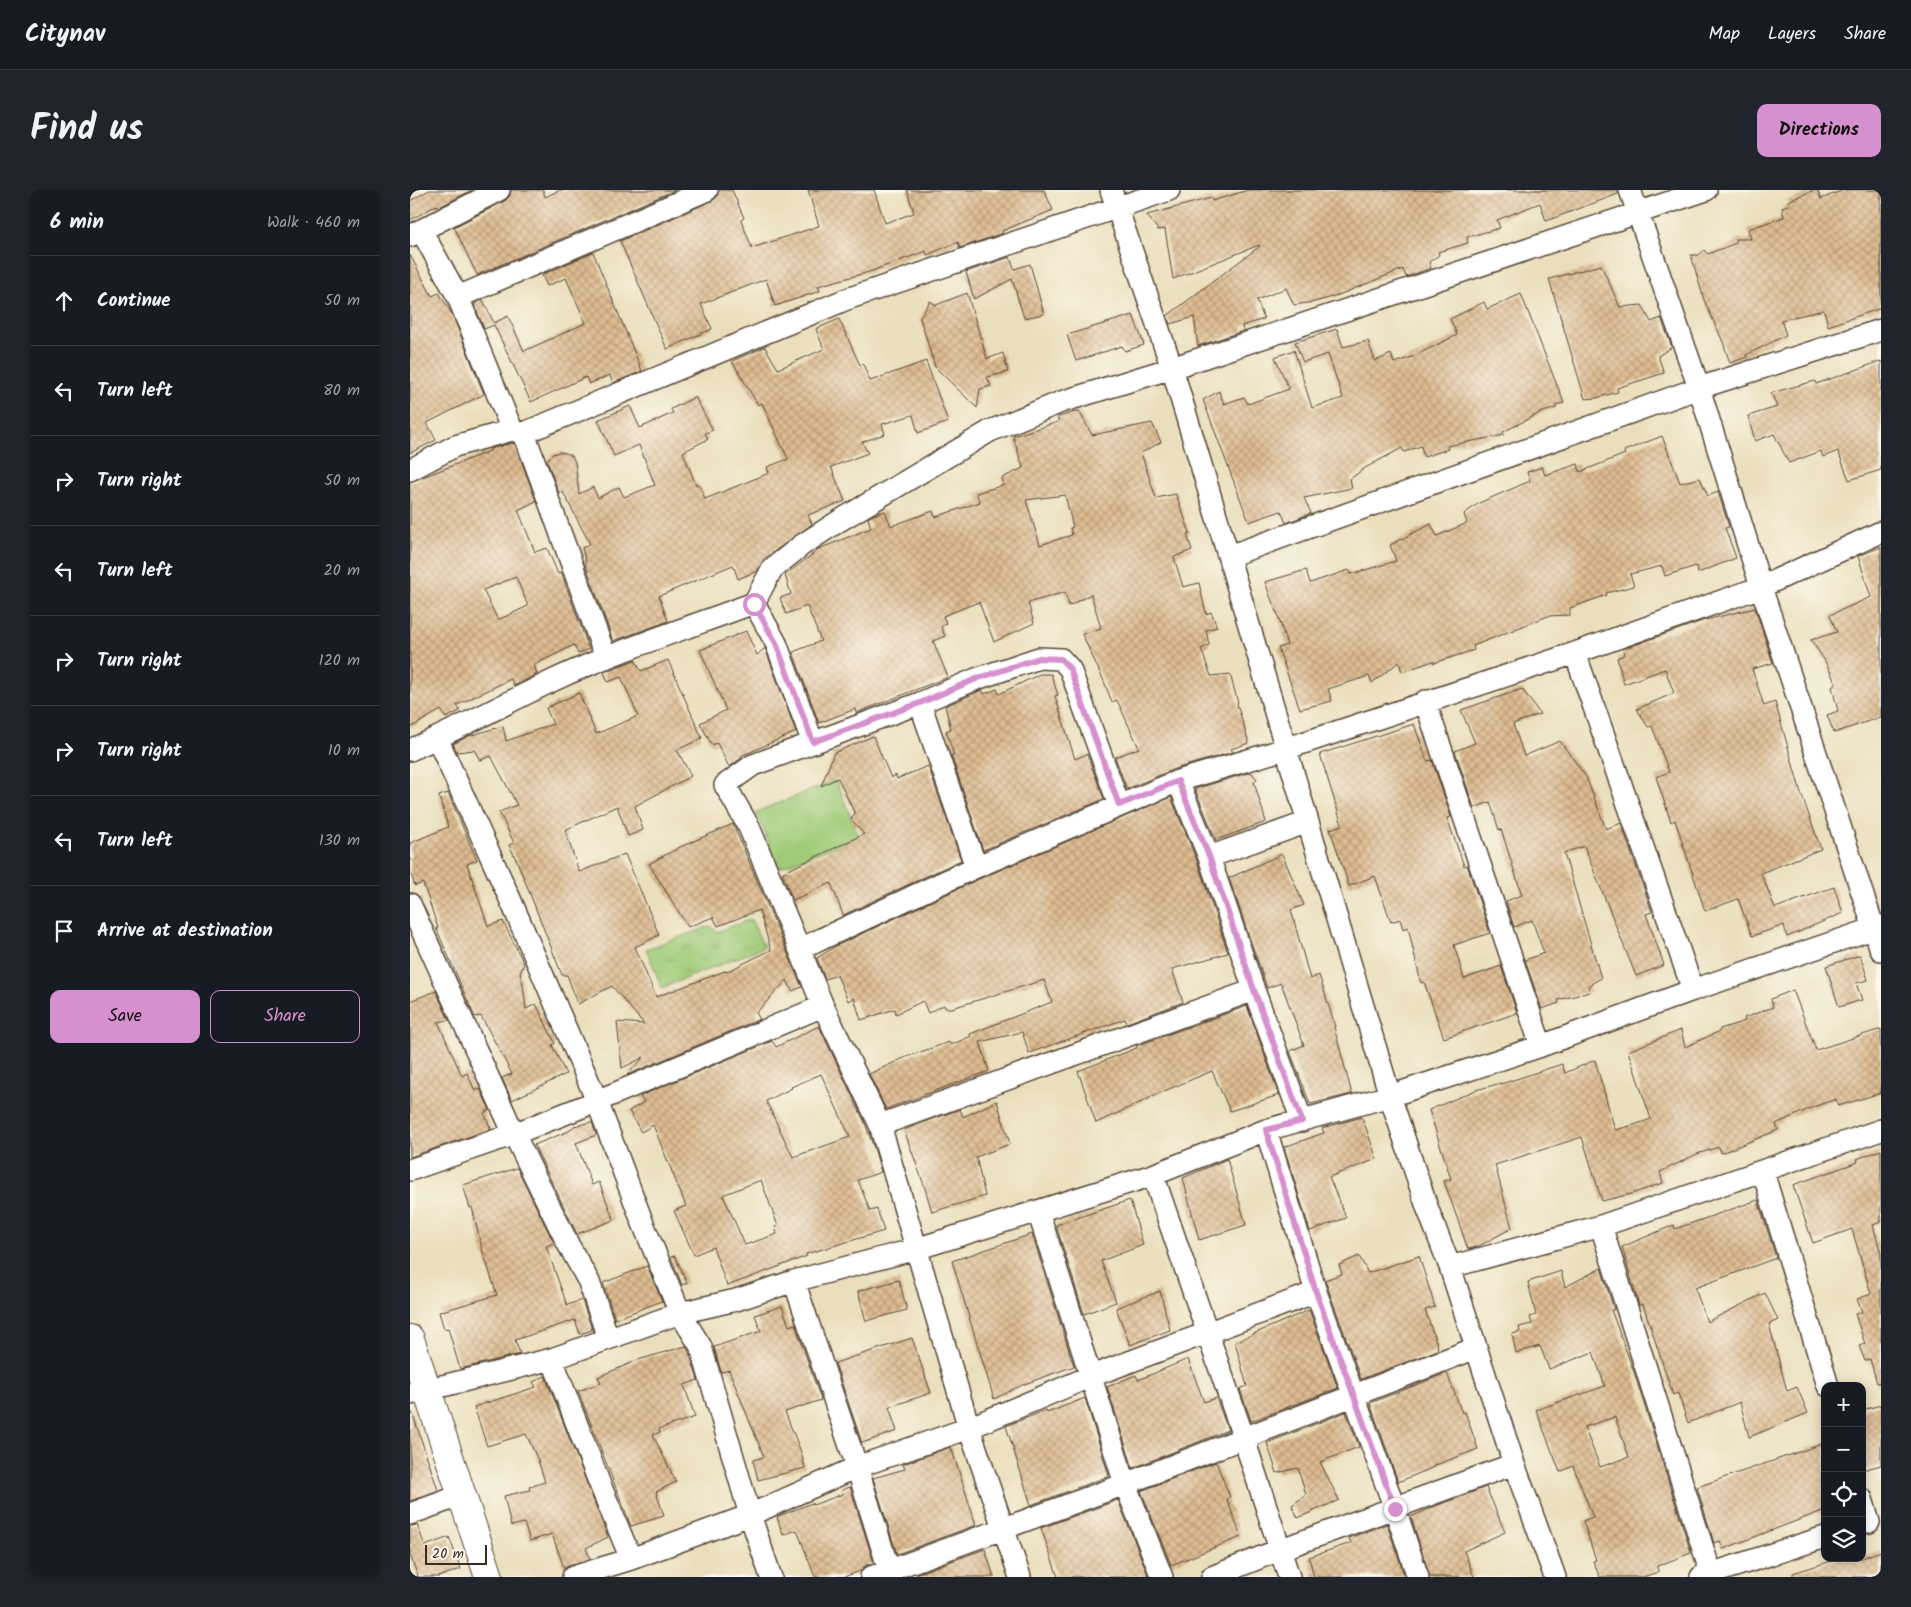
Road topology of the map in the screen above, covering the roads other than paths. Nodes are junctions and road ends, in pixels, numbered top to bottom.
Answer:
1 (499, 190) edge
2 (707, 190) edge
3 (1169, 190) edge
4 (1630, 190) edge
5 (1706, 190) edge
6 (1115, 199) edge
7 (1638, 212) junction
8 (416, 233) edge
9 (458, 297) junction
10 (1881, 330) edge
11 (1172, 368) junction
12 (1699, 388) junction
13 (518, 431) junction
14 (410, 470) edge
15 (1881, 532) edge
16 (1229, 556) junction
17 (1761, 587) junction
18 (754, 604) junction
19 (1575, 652) junction
20 (606, 658) junction
21 (1425, 701) junction
22 (920, 703) junction
23 (437, 738) junction
24 (813, 742) junction
25 (1285, 749) junction
26 (410, 750) edge
27 (1178, 781) junction
28 (1119, 805) junction
29 (1308, 822) junction
30 (1209, 856) junction
31 (976, 867) junction
32 (410, 904) edge
33 (1877, 927) edge
34 (800, 949) junction
35 (1881, 950) edge
36 (1254, 990) junction
37 (1693, 990) junction
38 (823, 1006) junction
39 (1541, 1046) junction
40 (1390, 1096) junction
41 (597, 1101) junction
42 (1302, 1121) junction
43 (880, 1125) junction
44 (1266, 1130) junction
45 (1881, 1130) edge
46 (514, 1134) junction
47 (410, 1170) edge
48 (1763, 1172) junction
49 (1153, 1175) junction
50 (1038, 1211) junction
51 (1602, 1226) junction
52 (916, 1249) junction
53 (1450, 1267) junction
54 (794, 1281) junction
55 (1316, 1292) junction
56 (680, 1313) junction
57 (1206, 1335) junction
58 (608, 1338) junction
59 (410, 1340) edge
60 (1476, 1348) junction
61 (552, 1359) junction
62 (1089, 1377) junction
63 (1827, 1382) edge
64 (418, 1392) edge
65 (1354, 1394) junction
66 (969, 1428) junction
67 (1244, 1439) junction
68 (1514, 1464) junction
69 (857, 1467) junction
70 (1125, 1484) junction
71 (462, 1495) junction
72 (1395, 1509) junction
73 (1866, 1509) edge
74 (410, 1514) edge
75 (750, 1515) junction
76 (1871, 1522) edge
77 (1004, 1529) junction
78 (1821, 1538) edge
79 (1279, 1550) junction
80 (631, 1559) junction
81 (884, 1575) edge
82 (1706, 1575) edge
83 (1551, 1576) edge
84 (489, 1577) edge
85 (573, 1577) edge
86 (771, 1577) edge
87 (1020, 1577) edge
88 (1162, 1577) edge
89 (1212, 1577) edge
90 (1289, 1577) edge
91 (1418, 1577) edge

1 - 8 street
2 - 9 street
3 - 6 street
4 - 7 street
5 - 7 street
6 - 11 street
6 - 13 street
7 - 11 street
7 - 12 street
8 - 9 street
9 - 13 street
10 - 12 street
11 - 16 street
11 - 18 street
12 - 16 street
12 - 17 street
13 - 14 street
13 - 20 street
15 - 17 street
16 - 25 street
17 - 19 street
17 - 33 street
18 - 20 street
18 - 24 street
19 - 21 street
19 - 37 street
20 - 23 street
21 - 25 street
21 - 39 street
22 - 24 street
22 - 28 street
22 - 31 street
23 - 26 street
23 - 41 street
24 - 34 street
25 - 27 street
25 - 29 street
27 - 28 street
27 - 30 street
28 - 31 street
29 - 30 street
29 - 40 street
30 - 36 street
31 - 34 street
32 - 46 street
33 - 35 street
33 - 37 street
34 - 38 street
36 - 42 street
36 - 43 street
37 - 39 street
38 - 41 street
38 - 43 street
39 - 40 street
40 - 42 street
40 - 53 street
41 - 46 street
41 - 56 street
42 - 44 street
43 - 52 street
44 - 49 street
44 - 55 street
45 - 48 street
46 - 47 street
46 - 58 street
48 - 51 street
48 - 63 street
49 - 50 street
49 - 57 street
50 - 52 street
50 - 62 street
51 - 53 street
51 - 82 street
52 - 54 street
52 - 66 street
53 - 60 street
54 - 56 street
54 - 69 street
55 - 57 street
55 - 65 street
56 - 58 street
56 - 75 street
57 - 62 street
57 - 67 street
58 - 61 street
59 - 64 street
60 - 65 street
60 - 68 street
61 - 64 street
61 - 80 street
62 - 66 street
62 - 70 street
64 - 71 street
65 - 67 street
65 - 72 street
66 - 69 street
66 - 77 street
67 - 70 street
67 - 79 street
68 - 72 street
68 - 83 street
69 - 75 street
69 - 81 street
70 - 77 street
70 - 88 street
71 - 74 street
71 - 84 street
72 - 79 street
72 - 91 street
73 - 76 street
75 - 80 street
75 - 86 street
77 - 81 street
77 - 87 street
78 - 82 street
79 - 89 street
79 - 90 street
80 - 85 street

